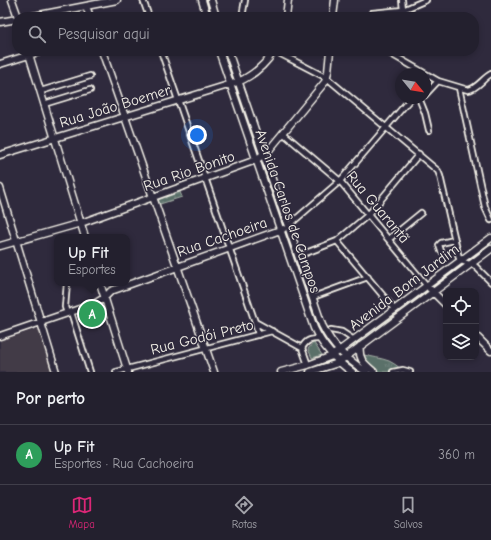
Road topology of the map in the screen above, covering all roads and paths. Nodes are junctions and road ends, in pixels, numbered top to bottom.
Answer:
1 (12, 0) edge
2 (117, 0) edge
3 (143, 0) edge
4 (202, 0) edge
5 (211, 0) edge
6 (245, 0) edge
7 (288, 0) edge
8 (335, 0) edge
9 (402, 0) edge
10 (426, 0) edge
11 (86, 6) junction
12 (404, 10) junction
13 (15, 12) edge
14 (55, 12) edge
15 (88, 12) edge
16 (147, 12) edge
17 (206, 12) edge
18 (215, 12) edge
19 (243, 12) edge
20 (287, 12) edge
21 (334, 12) edge
22 (383, 12) edge
23 (12, 19) edge
24 (0, 22) edge
25 (21, 56) edge
26 (30, 56) edge
27 (104, 56) edge
28 (163, 56) edge
29 (221, 56) edge
30 (230, 56) edge
31 (271, 56) edge
32 (284, 56) edge
33 (329, 56) edge
34 (395, 56) edge
35 (0, 64) edge
36 (415, 68) edge
37 (491, 74) edge
38 (90, 76) dead end
39 (431, 77) edge
40 (327, 78) junction
41 (438, 81) junction
42 (238, 82) junction
43 (230, 84) junction
44 (459, 88) junction
45 (431, 89) edge
46 (90, 90) dead end
47 (41, 92) junction
48 (178, 100) junction
49 (44, 104) junction
50 (406, 104) edge
51 (421, 104) edge
52 (125, 117) junction
53 (387, 128) junction
54 (429, 130) dead end
55 (282, 133) junction
56 (55, 138) junction
57 (263, 154) junction
58 (419, 154) junction
59 (0, 155) edge
60 (256, 160) junction
61 (205, 179) junction
62 (340, 181) junction
63 (0, 188) edge
64 (153, 197) junction
65 (421, 213) dead end
66 (368, 215) junction
67 (491, 220) edge
68 (81, 223) junction
69 (288, 226) junction
70 (280, 231) junction
71 (84, 234) edge
72 (491, 238) edge
73 (389, 240) junction
74 (454, 240) junction
75 (16, 241) junction
76 (337, 242) junction
77 (0, 246) edge
78 (229, 248) junction
79 (491, 249) edge
80 (441, 251) dead end
81 (298, 256) junction
82 (461, 261) junction
83 (471, 264) junction
84 (177, 266) junction
85 (368, 278) junction
86 (491, 282) edge
87 (130, 284) edge
88 (66, 286) edge
89 (101, 286) edge
90 (124, 286) edge
91 (427, 286) junction
92 (433, 292) junction
93 (313, 297) junction
94 (104, 298) junction
95 (443, 302) edge
96 (395, 310) junction
97 (69, 313) junction
98 (41, 322) junction
99 (255, 322) junction
100 (331, 330) dead end
101 (272, 331) junction
102 (258, 335) junction
103 (0, 336) edge
104 (319, 339) junction
105 (479, 339) edge
106 (354, 340) junction
107 (360, 346) junction
108 (206, 348) junction
109 (302, 348) junction
110 (339, 351) junction
111 (491, 351) edge
112 (332, 356) junction
113 (346, 357) junction
114 (308, 365) junction
115 (343, 367) edge
116 (127, 370) edge
117 (56, 372) edge
118 (90, 372) edge
119 (116, 372) edge
120 (214, 372) edge
121 (281, 372) edge
122 (313, 372) edge
123 (352, 372) edge
124 (366, 372) edge
125 (374, 372) edge
126 (393, 372) edge
127 (410, 372) edge

1 - 13 main road
2 - 11 main road
3 - 16 street
4 - 17 main road
5 - 18 main road
6 - 19 street
7 - 20 main road
8 - 21 main road
9 - 12 street
10 - 12 street
11 - 14 main road
11 - 15 main road
12 - 22 street
23 - 24 main road
25 - 35 main road
26 - 47 main road
27 - 52 main road
28 - 48 street
29 - 43 main road, Avenida Carlos de Campos
30 - 42 main road, Avenida Carlos de Campos
31 - 42 main road, Rua João Boemer
32 - 40 street
33 - 40 main road, Rua Rio Bonito
34 - 36 street
37 - 44 street
38 - 47 street
39 - 41 street
40 - 53 street
40 - 55 main road, Rua Rio Bonito
41 - 44 street
41 - 45 street
42 - 43 main road, Rua João Boemer
42 - 57 main road, Avenida Carlos de Campos
43 - 48 main road, Rua João Boemer
43 - 60 main road, Avenida Carlos de Campos
44 - 67 street
46 - 49 street
47 - 49 main road
48 - 52 main road, Rua João Boemer
48 - 61 street
49 - 56 main road
50 - 53 street, Rua Cachoeira
51 - 54 street
52 - 56 main road, Rua João Boemer
52 - 64 main road
53 - 58 street
53 - 62 street, Rua Cachoeira
55 - 57 main road, Rua Rio Bonito
55 - 62 street, Rua Guarantã
56 - 59 main road, Rua João Boemer
56 - 68 main road
57 - 60 main road, Rua Rio Bonito
57 - 69 main road, Avenida Carlos de Campos
58 - 66 street
58 - 74 street
60 - 61 main road, Rua Rio Bonito
60 - 70 main road, Avenida Carlos de Campos
61 - 64 main road, Rua Rio Bonito
61 - 78 street
62 - 66 street, Rua Guarantã
62 - 69 street, Rua Cachoeira
63 - 75 main road
64 - 68 main road, Rua Rio Bonito
64 - 84 main road
65 - 73 street
66 - 73 street, Rua Guarantã
66 - 76 street
68 - 71 main road
68 - 75 main road, Rua Rio Bonito
69 - 70 main road, Rua Cachoeira
69 - 81 main road, Avenida Carlos de Campos
70 - 78 main road, Rua Cachoeira
70 - 104 main road, Avenida Carlos de Campos
72 - 82 main road, Avenida Bom Jardim
73 - 91 street, Rua Guarantã
74 - 80 street
74 - 82 street
75 - 77 main road, Rua Rio Bonito
75 - 98 main road
76 - 81 street
76 - 85 street
78 - 84 main road, Rua Cachoeira
78 - 99 street
79 - 83 main road, Avenida Bom Jardim
81 - 93 main road, Avenida Carlos de Campos
82 - 83 street
82 - 91 main road, Avenida Bom Jardim
83 - 86 street
83 - 92 main road, Avenida Bom Jardim
84 - 87 main road, Rua Cachoeira
84 - 108 main road
85 - 93 street
85 - 96 street
88 - 97 street
89 - 94 main road
90 - 94 main road, Rua Cachoeira
91 - 92 main road, Rua Guarantã
91 - 96 main road, Avenida Bom Jardim
92 - 95 main road, Rua Guarantã
92 - 107 main road, Avenida Bom Jardim
93 - 110 main road, Avenida Carlos de Campos
94 - 97 main road, Rua Cachoeira
94 - 116 main road
96 - 106 main road, Avenida Bom Jardim
97 - 98 main road, Rua Cachoeira
97 - 118 street
98 - 103 main road, Rua Cachoeira
98 - 117 main road
99 - 101 street
99 - 102 street
100 - 106 street
101 - 102 street, Rua Godói Preto
101 - 109 street
102 - 108 street, Rua Godói Preto
104 - 109 street
104 - 112 main road, Avenida Carlos de Campos
105 - 111 main road
106 - 110 main road, Avenida Bom Jardim
107 - 113 main road, Avenida Bom Jardim
107 - 125 main road
108 - 116 street, Rua Godói Preto
108 - 120 main road
109 - 114 street
110 - 112 main road, Avenida Bom Jardim
110 - 113 main road, Avenida Carlos de Campos
112 - 114 main road, Avenida Bom Jardim
112 - 115 main road, Avenida Carlos de Campos
113 - 115 main road, Avenida Bom Jardim
113 - 124 main road, Avenida Carlos de Campos
114 - 121 main road, Avenida Bom Jardim
115 - 122 main road, Avenida Bom Jardim
115 - 123 main road, Avenida Carlos de Campos
116 - 119 street, Rua Godói Preto
126 - 127 street

